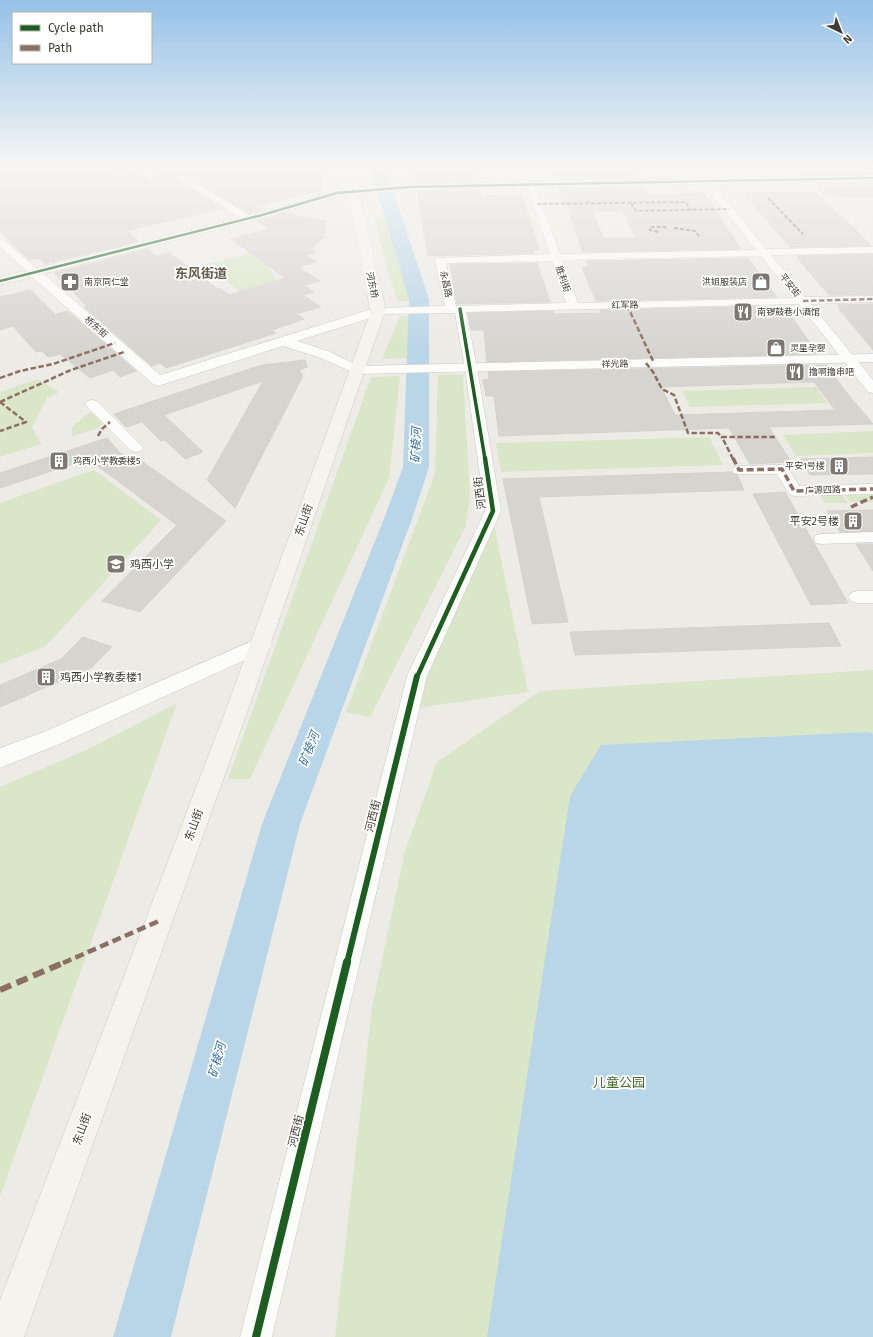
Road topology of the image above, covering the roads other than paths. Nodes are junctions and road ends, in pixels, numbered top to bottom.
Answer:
1 (218, 226) edge
2 (362, 226) edge
3 (545, 226) edge
4 (743, 226) edge
5 (0, 242) edge
6 (873, 250) edge
7 (764, 253) junction
8 (555, 257) junction
9 (34, 272) junction
10 (0, 281) edge
11 (873, 299) edge
12 (803, 301) junction
13 (572, 306) junction
14 (457, 309) junction
15 (383, 311) junction
16 (282, 342) junction
17 (849, 358) junction
18 (873, 358) edge
19 (471, 368) junction
20 (357, 370) junction
21 (873, 389) edge
22 (92, 404) dead end
23 (136, 448) dead end
24 (739, 470) dead end
25 (873, 489) edge
26 (873, 537) edge
27 (822, 539) dead end
28 (261, 644) junction
29 (0, 758) edge
30 (5, 1337) edge
31 (256, 1337) edge

1 - 9 main road
2 - 15 main road, 河东桥, bridge
3 - 8 street, 胜利街
4 - 7 street, 平安街
5 - 9 street
6 - 7 street, 永昌路
7 - 8 street, 永昌路
7 - 12 street, 平安街
8 - 13 street, 胜利街
8 - 14 street, 永昌路
9 - 10 main road
9 - 16 street, 桥东街
11 - 12 street, 红军路
12 - 13 street, 红军路
12 - 17 street, 平安街
13 - 14 street, 红军路
14 - 15 street, 红军路
14 - 19 street, 河西街
15 - 16 street
15 - 20 main road, 东山街
16 - 20 street
17 - 18 street, 祥光路
17 - 19 street, 祥光路
17 - 21 street, 平安街
19 - 20 street, 祥光路
19 - 31 street, 河西街
20 - 28 main road, 东山街
22 - 23 street
24 - 25 street, 广源四路
26 - 27 street
28 - 29 street
28 - 30 main road, 东山街

